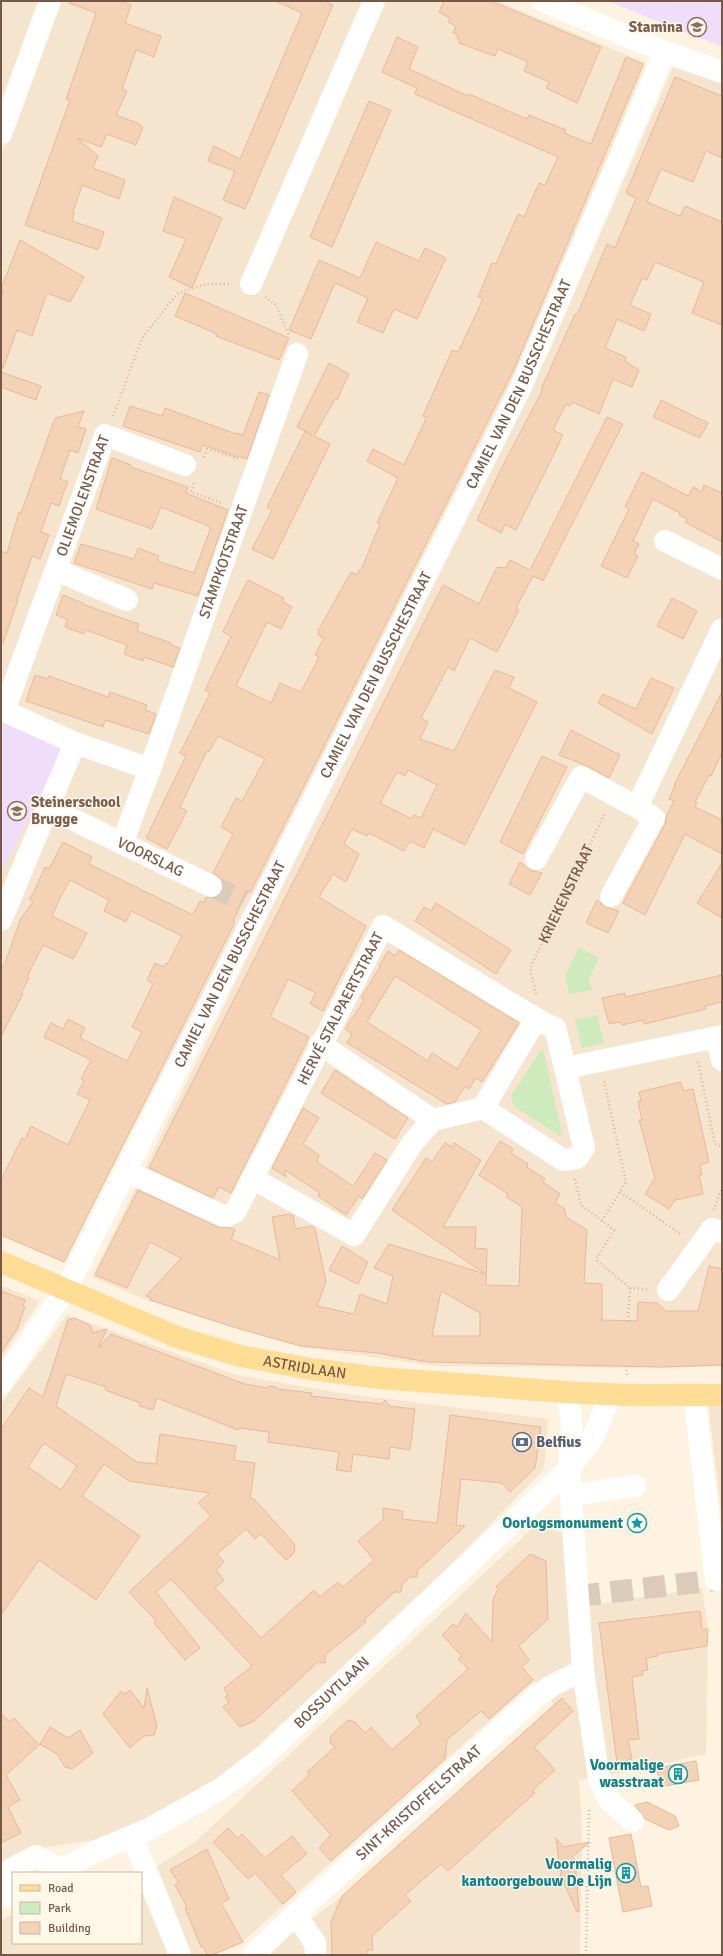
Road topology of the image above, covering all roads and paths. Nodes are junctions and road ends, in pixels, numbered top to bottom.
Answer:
1 (50, 1) edge
2 (374, 1) edge
3 (543, 1) edge
4 (665, 52) junction
5 (722, 72) edge
6 (1, 134) edge
7 (250, 284) junction
8 (297, 354) joint
9 (105, 435) junction
10 (258, 465) junction
11 (195, 467) junction
12 (241, 512) junction
13 (665, 540) dead end
14 (722, 569) edge
15 (56, 570) junction
16 (127, 600) dead end
17 (722, 629) edge
18 (75, 743) junction
19 (150, 769) junction
20 (614, 795) junction
21 (47, 807) junction
22 (637, 807) junction
23 (122, 843) junction
24 (536, 859) dead end
25 (211, 886) tunnel mouth
26 (611, 896) dead end
27 (1, 920) edge
28 (536, 996) dead end
29 (536, 1019) junction
30 (719, 1037) edge
31 (694, 1042) junction
32 (320, 1044) junction
33 (722, 1060) edge
34 (599, 1061) junction
35 (565, 1068) junction
36 (483, 1108) junction
37 (433, 1120) junction
38 (722, 1147) edge
39 (571, 1160) junction
40 (126, 1170) junction
41 (252, 1178) junction
42 (620, 1192) junction
43 (602, 1221) junction
44 (722, 1232) edge
45 (700, 1246) junction
46 (1, 1262) edge
47 (66, 1289) junction
48 (668, 1290) dead end
49 (628, 1321) dead end
50 (1, 1383) edge
51 (565, 1392) junction
52 (619, 1394) junction
53 (694, 1395) junction
54 (722, 1395) edge
55 (569, 1469) junction
56 (636, 1486) dead end
57 (572, 1495) junction
58 (716, 1580) dead end
59 (583, 1670) junction
60 (600, 1779) junction
61 (633, 1821) dead end
62 (132, 1836) junction
63 (57, 1871) edge
64 (1, 1874) edge
65 (12, 1892) edge
66 (1, 1898) edge
67 (296, 1916) junction
68 (180, 1955) edge
69 (253, 1955) edge
70 (316, 1955) edge
71 (586, 1955) edge

1 - 6 street
2 - 7 street
3 - 4 street
4 - 5 street
4 - 40 street, CAMIEL VAN DEN BUSSCHESTRAAT
7 - 8 path
7 - 9 path
8 - 10 street, STAMPKOTSTRAAT
9 - 11 street, OLIEMOLENSTRAAT
9 - 15 street, OLIEMOLENSTRAAT
10 - 11 path
10 - 12 street, STAMPKOTSTRAAT
11 - 12 path
12 - 19 street, STAMPKOTSTRAAT
13 - 14 street
15 - 16 street, OLIEMOLENSTRAAT
15 - 18 street, OLIEMOLENSTRAAT
17 - 22 street
18 - 19 street
18 - 21 street
19 - 23 street, STAMPKOTSTRAAT
20 - 22 street
20 - 24 street
20 - 28 path, KRIEKENSTRAAT
21 - 23 street, VOORSLAG
21 - 27 street
22 - 26 street
23 - 25 street, VOORSLAG
29 - 32 street, HERVÉ STALPAERTSTRAAT
29 - 35 street, HERVÉ STALPAERTSTRAAT
29 - 36 street
30 - 31 street
30 - 33 street
31 - 34 street
31 - 38 path
32 - 37 street
32 - 41 street, HERVÉ STALPAERTSTRAAT
34 - 35 street
34 - 42 path
35 - 39 street
36 - 37 street
36 - 39 street
37 - 41 street
39 - 43 path
40 - 41 street, HERVÉ STALPAERTSTRAAT
40 - 47 street, CAMIEL VAN DEN BUSSCHESTRAAT
42 - 43 path
42 - 45 path
43 - 49 path
44 - 45 street
45 - 48 street
46 - 47 main road, ASTRIDLAAN
47 - 50 street, CAMIEL VAN DEN BUSSCHESTRAAT
47 - 51 main road, ASTRIDLAAN
51 - 52 main road, ASTRIDLAAN
51 - 55 street
52 - 53 main road, ASTRIDLAAN
52 - 55 street, BOSSUYTLAAN
53 - 54 main road, ASTRIDLAAN
53 - 58 street
55 - 57 street
55 - 62 street, BOSSUYTLAAN
56 - 57 street
57 - 59 street
59 - 60 street
59 - 67 street, SINT-KRISTOFFELSTRAAT
60 - 61 street
60 - 71 path
62 - 63 street, BOSSUYTLAAN
62 - 68 street
63 - 64 street, BOSSUYTLAAN
65 - 66 street
67 - 69 street, SINT-KRISTOFFELSTRAAT
67 - 70 street

